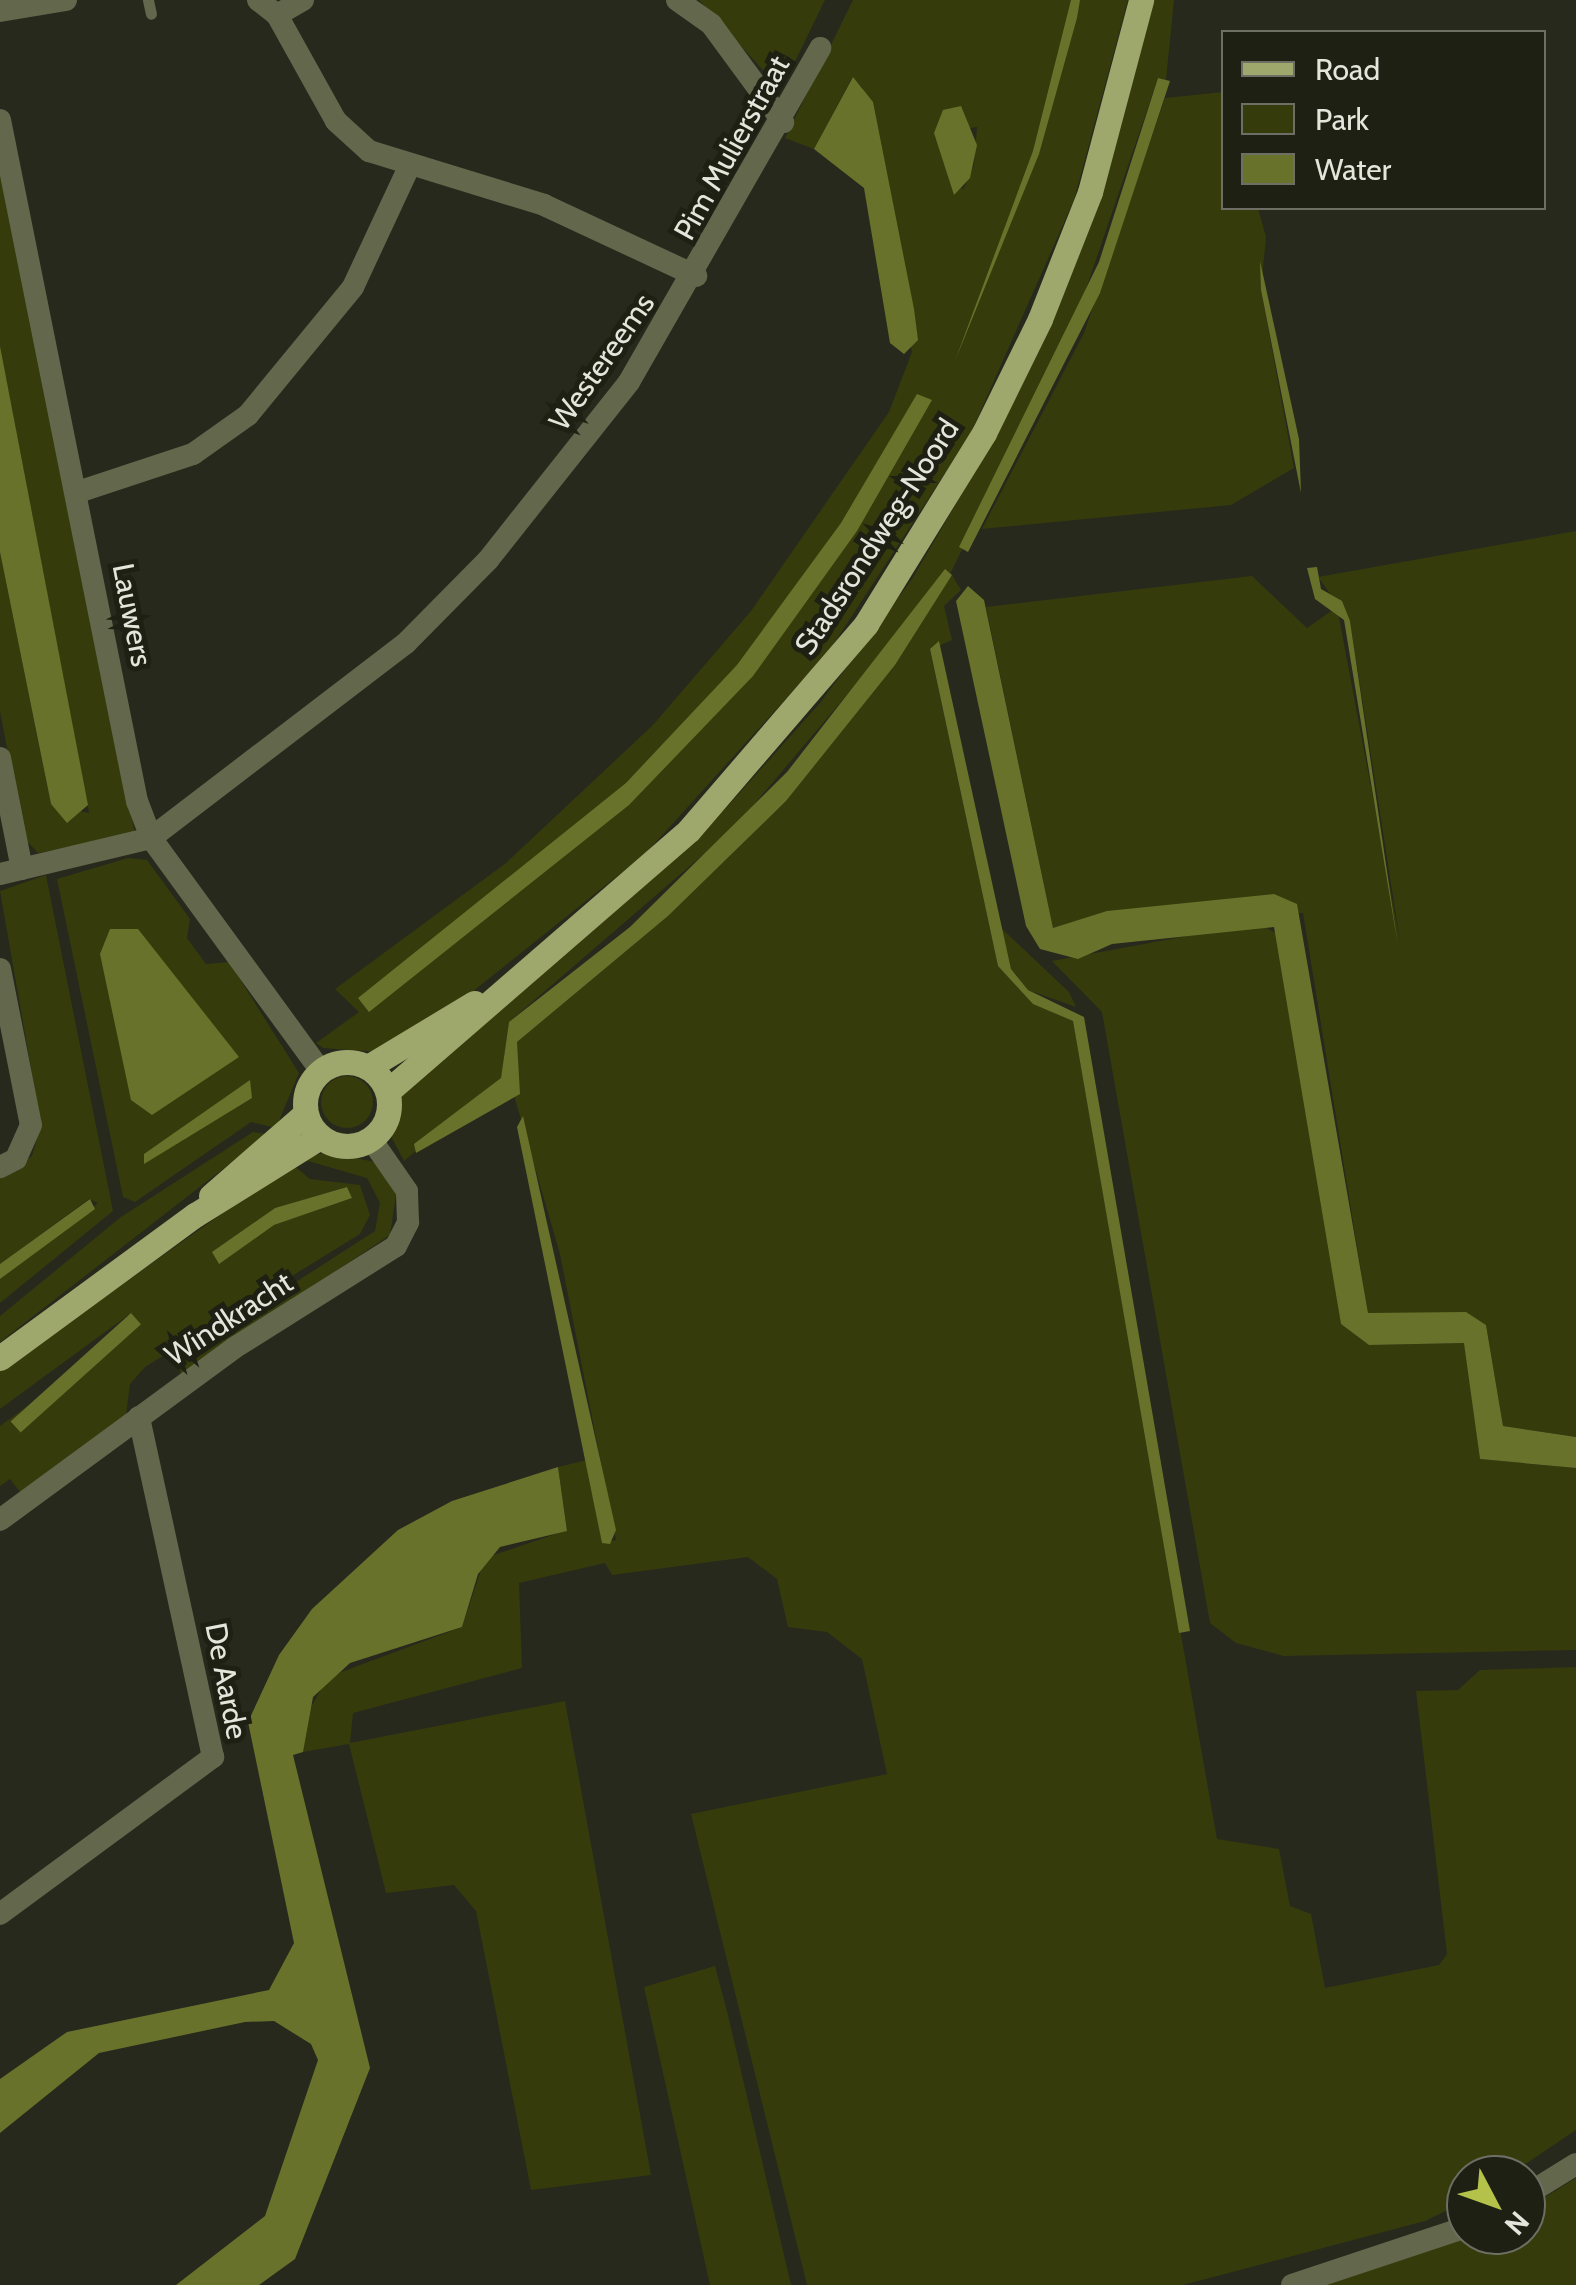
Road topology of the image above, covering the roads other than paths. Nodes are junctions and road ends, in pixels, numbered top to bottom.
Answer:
1 (66, 0) edge
2 (148, 0) edge
3 (258, 0) edge
4 (303, 0) edge
5 (677, 0) edge
6 (1142, 0) edge
7 (0, 11) edge
8 (151, 14) dead end
9 (277, 15) junction
10 (820, 48) dead end
11 (0, 120) edge
12 (783, 122) junction
13 (409, 166) junction
14 (696, 276) junction
15 (78, 492) junction
16 (0, 758) edge
17 (151, 838) junction
18 (11, 871) edge
19 (0, 970) edge
20 (492, 995) junction
21 (368, 1067) junction
22 (320, 1070) junction
23 (388, 1092) junction
24 (305, 1114) junction
25 (320, 1138) junction
26 (371, 1139) junction
27 (0, 1167) edge
28 (195, 1215) junction
29 (0, 1358) edge
30 (139, 1418) junction
31 (0, 1520) edge
32 (0, 1914) edge
33 (1576, 2164) edge
34 (1546, 2183) edge
35 (1446, 2234) edge
36 (1292, 2285) edge

1 - 7 street
2 - 8 lane
3 - 9 street, Westereems
4 - 9 street
5 - 12 street
6 - 20 main road, Stadsrondweg-Noord
9 - 13 street, Westereems
10 - 12 street, Pim Mulierstraat
11 - 15 street, Lauwers
12 - 14 street, Pim Mulierstraat
13 - 14 street, Westereems
13 - 15 street
14 - 17 street, Westereems
15 - 17 street, Lauwers
16 - 18 street
17 - 18 street
17 - 22 street, Lauwers
19 - 27 street
20 - 21 main road, Stadsrondweg-Noord
20 - 23 main road, Stadsrondweg-Noord
21 - 22 main road
21 - 23 main road
22 - 24 main road
23 - 26 main road
24 - 25 main road
24 - 28 main road
25 - 26 main road
25 - 28 main road
26 - 30 street, Windkracht
28 - 29 main road
30 - 31 street, Windkracht
30 - 32 street, De Aarde
33 - 34 street
35 - 36 street

